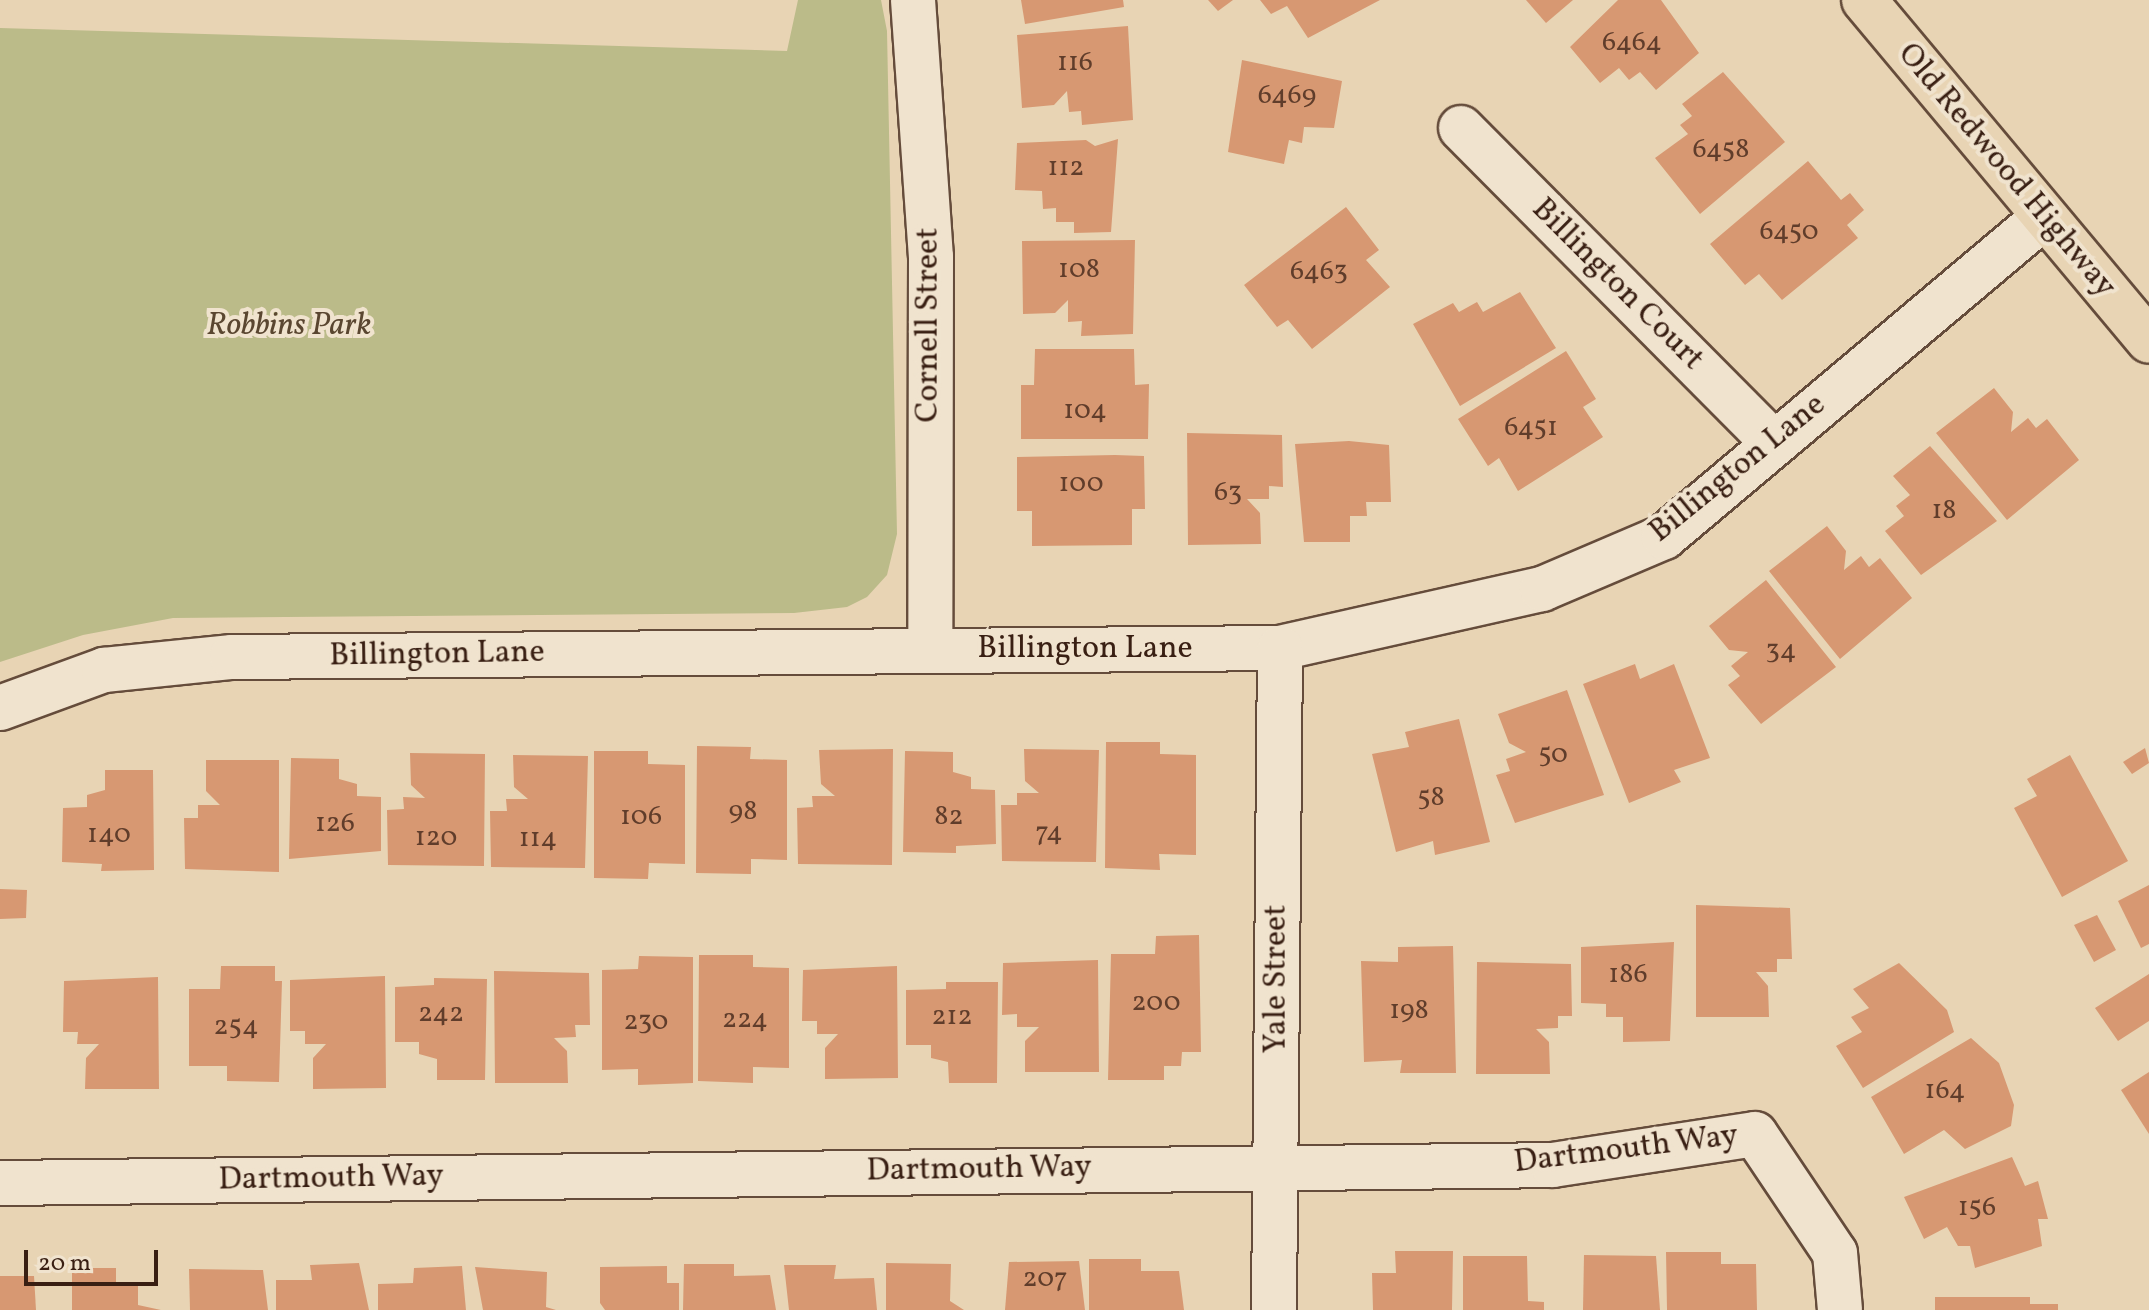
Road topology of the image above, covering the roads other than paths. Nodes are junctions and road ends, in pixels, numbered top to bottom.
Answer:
1 (913, 0) edge
2 (1864, 0) edge
3 (1461, 128) dead end
4 (2044, 217) junction
5 (2149, 341) edge
6 (1773, 442) junction
7 (1280, 648) junction
8 (930, 651) junction
9 (0, 708) edge
10 (1276, 1166) junction
11 (0, 1183) edge
12 (1274, 1310) edge
13 (1840, 1310) edge

1 - 8 street, Cornell Street
2 - 4 main road, Old Redwood Highway
3 - 6 street, Billington Court
4 - 5 main road, Old Redwood Highway
4 - 6 street, Billington Lane
6 - 7 street, Billington Lane
7 - 8 street, Billington Lane
7 - 10 street, Yale Street
8 - 9 street, Billington Lane
10 - 11 street, Dartmouth Way
10 - 12 street, Yale Street
10 - 13 street, Dartmouth Way

